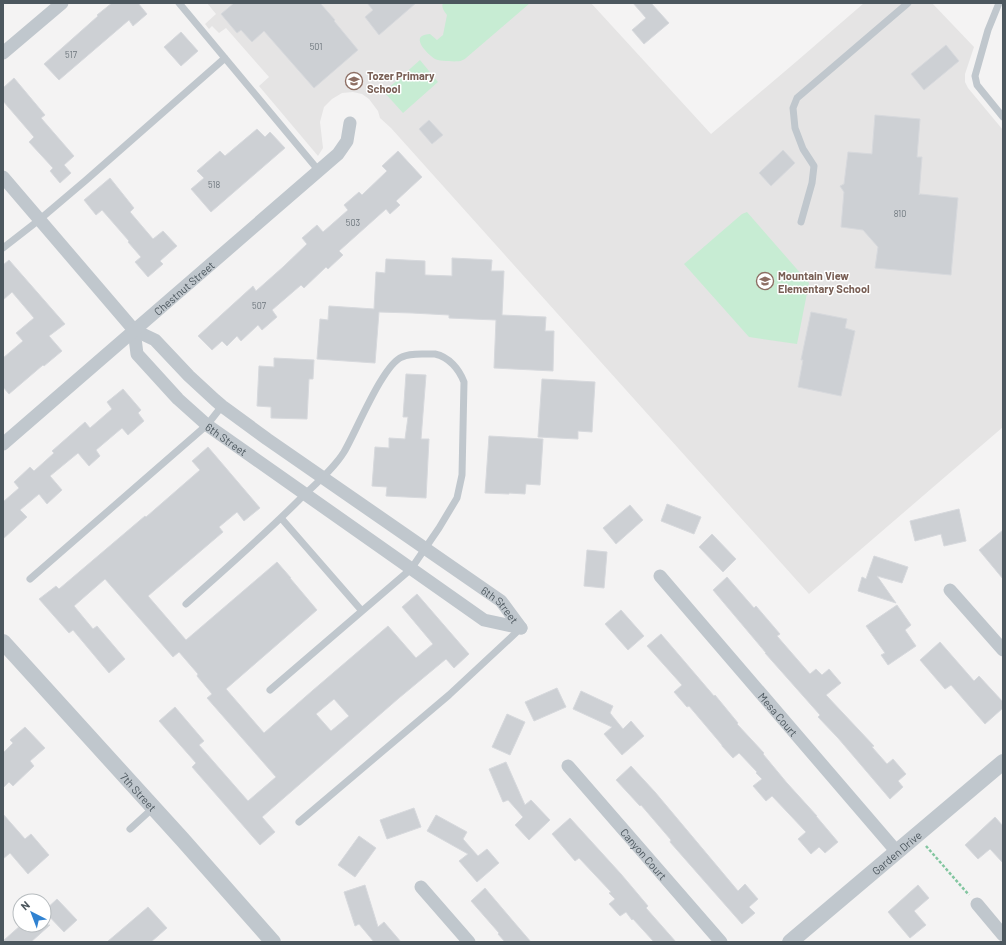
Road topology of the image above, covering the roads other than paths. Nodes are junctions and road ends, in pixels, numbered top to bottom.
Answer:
1 (62, 3) edge
2 (179, 3) edge
3 (908, 3) edge
4 (999, 3) edge
5 (3, 53) edge
6 (225, 58) junction
7 (1003, 117) edge
8 (350, 123) dead end
9 (319, 171) junction
10 (3, 177) edge
11 (39, 220) junction
12 (802, 222) dead end
13 (3, 248) edge
14 (134, 330) junction
15 (222, 406) junction
16 (207, 426) junction
17 (3, 444) edge
18 (322, 477) junction
19 (305, 495) junction
20 (281, 518) junction
21 (425, 548) junction
22 (410, 569) junction
23 (660, 576) dead end
24 (30, 579) dead end
25 (950, 590) dead end
26 (186, 604) dead end
27 (362, 611) junction
28 (520, 628) junction
29 (3, 642) edge
30 (1003, 650) edge
31 (270, 690) dead end
32 (1003, 762) edge
33 (568, 766) dead end
34 (153, 808) junction
35 (299, 822) dead end
36 (130, 829) dead end
37 (897, 852) junction
38 (421, 887) dead end
39 (977, 904) road end
40 (1003, 934) edge
41 (273, 942) edge
42 (468, 942) edge
43 (721, 942) edge
44 (790, 942) edge

1 - 5 street
2 - 6 lane
3 - 12 lane
4 - 7 lane
6 - 9 lane
6 - 11 lane
8 - 9 street, Chestnut Street
9 - 14 street, Chestnut Street
10 - 11 street, 6th Street
11 - 13 lane
11 - 14 street, 6th Street
14 - 15 street, 6th Street
14 - 16 street, 6th Street
14 - 17 street, Chestnut Street
15 - 16 lane
15 - 18 street, 6th Street
16 - 19 street, 6th Street
16 - 24 lane
18 - 19 lane
18 - 21 street, 6th Street
18 - 21 lane
19 - 20 lane
19 - 22 street, 6th Street
20 - 26 lane
20 - 27 lane
21 - 22 lane
21 - 28 street, 6th Street
22 - 27 lane
22 - 28 street, 6th Street
23 - 37 street, Mesa Court
25 - 30 street
27 - 31 lane
28 - 35 lane
29 - 34 street, 7th Street
32 - 37 street, Garden Drive
33 - 43 street, Canyon Court
34 - 36 lane
34 - 41 street, 7th Street
37 - 44 street, Garden Drive
38 - 42 street
39 - 40 street

